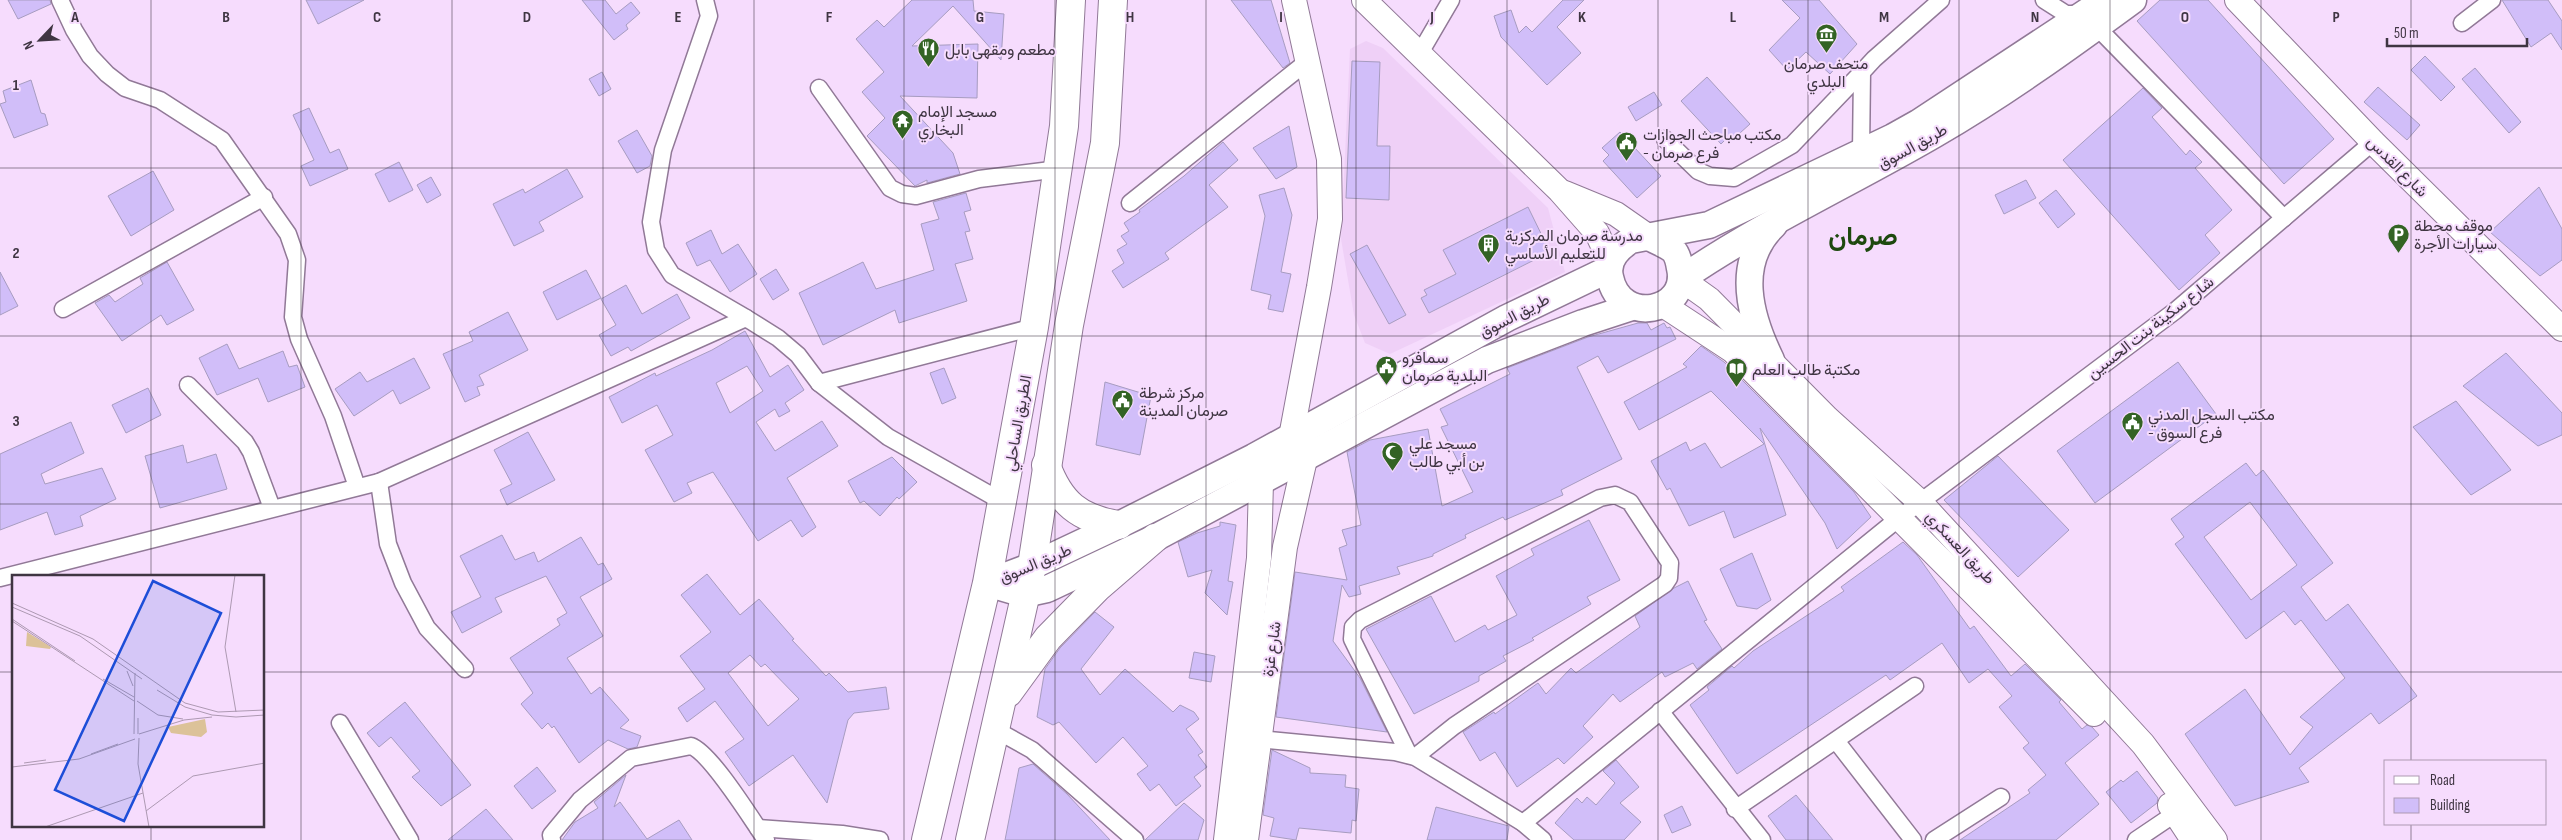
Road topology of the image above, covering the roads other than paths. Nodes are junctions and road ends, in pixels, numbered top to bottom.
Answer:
1 (60, 0) edge
2 (705, 0) edge
3 (1071, 0) edge
4 (1113, 0) edge
5 (1294, 0) edge
6 (1364, 0) edge
7 (1451, 0) edge
8 (1941, 0) edge
9 (2044, 0) edge
10 (2105, 0) edge
11 (2133, 0) edge
12 (2237, 0) edge
13 (2492, 0) edge
14 (2090, 21) junction
15 (2462, 23) dead end
16 (1420, 53) junction
17 (1308, 61) junction
18 (1862, 72) junction
19 (819, 88) dead end
20 (1665, 139) dead end
21 (2373, 142) junction
22 (1861, 152) junction
23 (1059, 169) junction
24 (1560, 191) junction
25 (264, 197) junction
26 (1130, 202) dead end
27 (2284, 218) junction
28 (1779, 220) junction
29 (1649, 237) junction
30 (1610, 266) junction
31 (1681, 279) junction
32 (1663, 305) junction
33 (1632, 307) junction
34 (63, 309) dead end
35 (746, 318) junction
36 (1034, 328) junction
37 (2562, 329) edge
38 (1771, 360) junction
39 (819, 383) junction
40 (188, 385) dead end
41 (1290, 437) junction
42 (1254, 457) junction
43 (1305, 459) junction
44 (1046, 465) junction
45 (379, 482) junction
46 (1261, 482) junction
47 (357, 486) junction
48 (1003, 502) junction
49 (1920, 502) junction
50 (272, 508) junction
51 (1899, 518) junction
52 (1119, 525) junction
53 (1154, 538) junction
54 (1032, 566) junction
55 (0, 578) edge
56 (987, 583) junction
57 (1024, 594) junction
58 (465, 669) dead end
59 (1915, 686) dead end
60 (1003, 700) junction
61 (1660, 712) junction
62 (340, 723) dead end
63 (996, 730) junction
64 (1258, 739) junction
65 (1837, 742) junction
66 (1412, 756) junction
67 (2001, 797) dead end
68 (1735, 809) junction
69 (2176, 813) junction
70 (1523, 823) junction
71 (762, 834) edge
72 (838, 837) edge
73 (410, 840) edge
74 (552, 840) edge
75 (880, 840) edge
76 (926, 840) edge
77 (970, 840) edge
78 (1135, 840) edge
79 (1226, 840) edge
80 (1246, 840) edge
81 (1544, 840) edge
82 (1762, 840) edge
83 (1913, 840) edge
84 (1934, 840) edge
85 (2136, 840) edge
86 (2193, 840) edge
87 (2215, 840) edge

1 - 25 street
2 - 35 street
3 - 23 highway, الطريق الساحلي
4 - 44 highway
5 - 17 street
6 - 16 street
7 - 16 street
8 - 18 street
9 - 14 street
10 - 14 main road, طريق السوق
11 - 14 main road, طريق السوق
12 - 21 street, شارع القدس
13 - 15 street
14 - 22 main road, طريق السوق
14 - 27 street
14 - 28 main road, طريق السوق
16 - 24 street
17 - 26 street
17 - 41 street
18 - 20 street
18 - 22 street
19 - 23 street
21 - 27 street, شارع سكينة بنت الحسين
21 - 37 street, شارع القدس
22 - 29 main road, طريق السوق
23 - 36 highway, الطريق الساحلي
24 - 29 street
24 - 30 street
25 - 34 street
25 - 47 street
27 - 49 street, شارع سكينة بنت الحسين
28 - 31 main road, طريق السوق
28 - 38 main road
29 - 30 main road
29 - 31 main road
30 - 33 main road
30 - 41 main road, طريق السوق
31 - 32 main road
31 - 38 street, طريق العسكري
32 - 33 main road
32 - 51 street, طريق العسكري
33 - 43 main road, طريق السوق
35 - 39 street
35 - 45 street
36 - 39 street
36 - 48 highway, الطريق الساحلي
38 - 49 street, طريق العسكري
39 - 48 street
40 - 50 street
41 - 42 main road, طريق السوق
42 - 46 main road
42 - 52 main road, طريق السوق
43 - 46 main road, طريق السوق
43 - 64 street, شارع غزة
44 - 52 highway
44 - 54 highway
45 - 47 street
45 - 58 street
46 - 53 main road, طريق السوق
46 - 79 street, شارع غزة
47 - 50 street
48 - 56 highway, الطريق الساحلي
49 - 51 street, شارع سكينة بنت الحسين
49 - 87 street, طريق العسكري
50 - 55 street
51 - 61 street, شارع سكينة بنت الحسين
51 - 69 street, طريق العسكري
52 - 54 main road, طريق السوق
53 - 57 main road, طريق السوق
53 - 60 highway
54 - 56 main road, طريق السوق
54 - 57 highway
56 - 57 main road, طريق السوق
56 - 76 highway, الطريق الساحلي
57 - 60 highway
59 - 65 street
60 - 63 highway
61 - 68 street
61 - 70 street, شارع سكينة بنت الحسين
62 - 73 street
63 - 77 highway
63 - 78 street
64 - 66 street
64 - 80 street, شارع غزة
65 - 68 street
65 - 83 street
66 - 66 street
66 - 70 street
67 - 84 street
68 - 82 street
69 - 85 street
69 - 86 street, طريق العسكري
70 - 81 street
71 - 72 street
71 - 74 street
72 - 75 street

